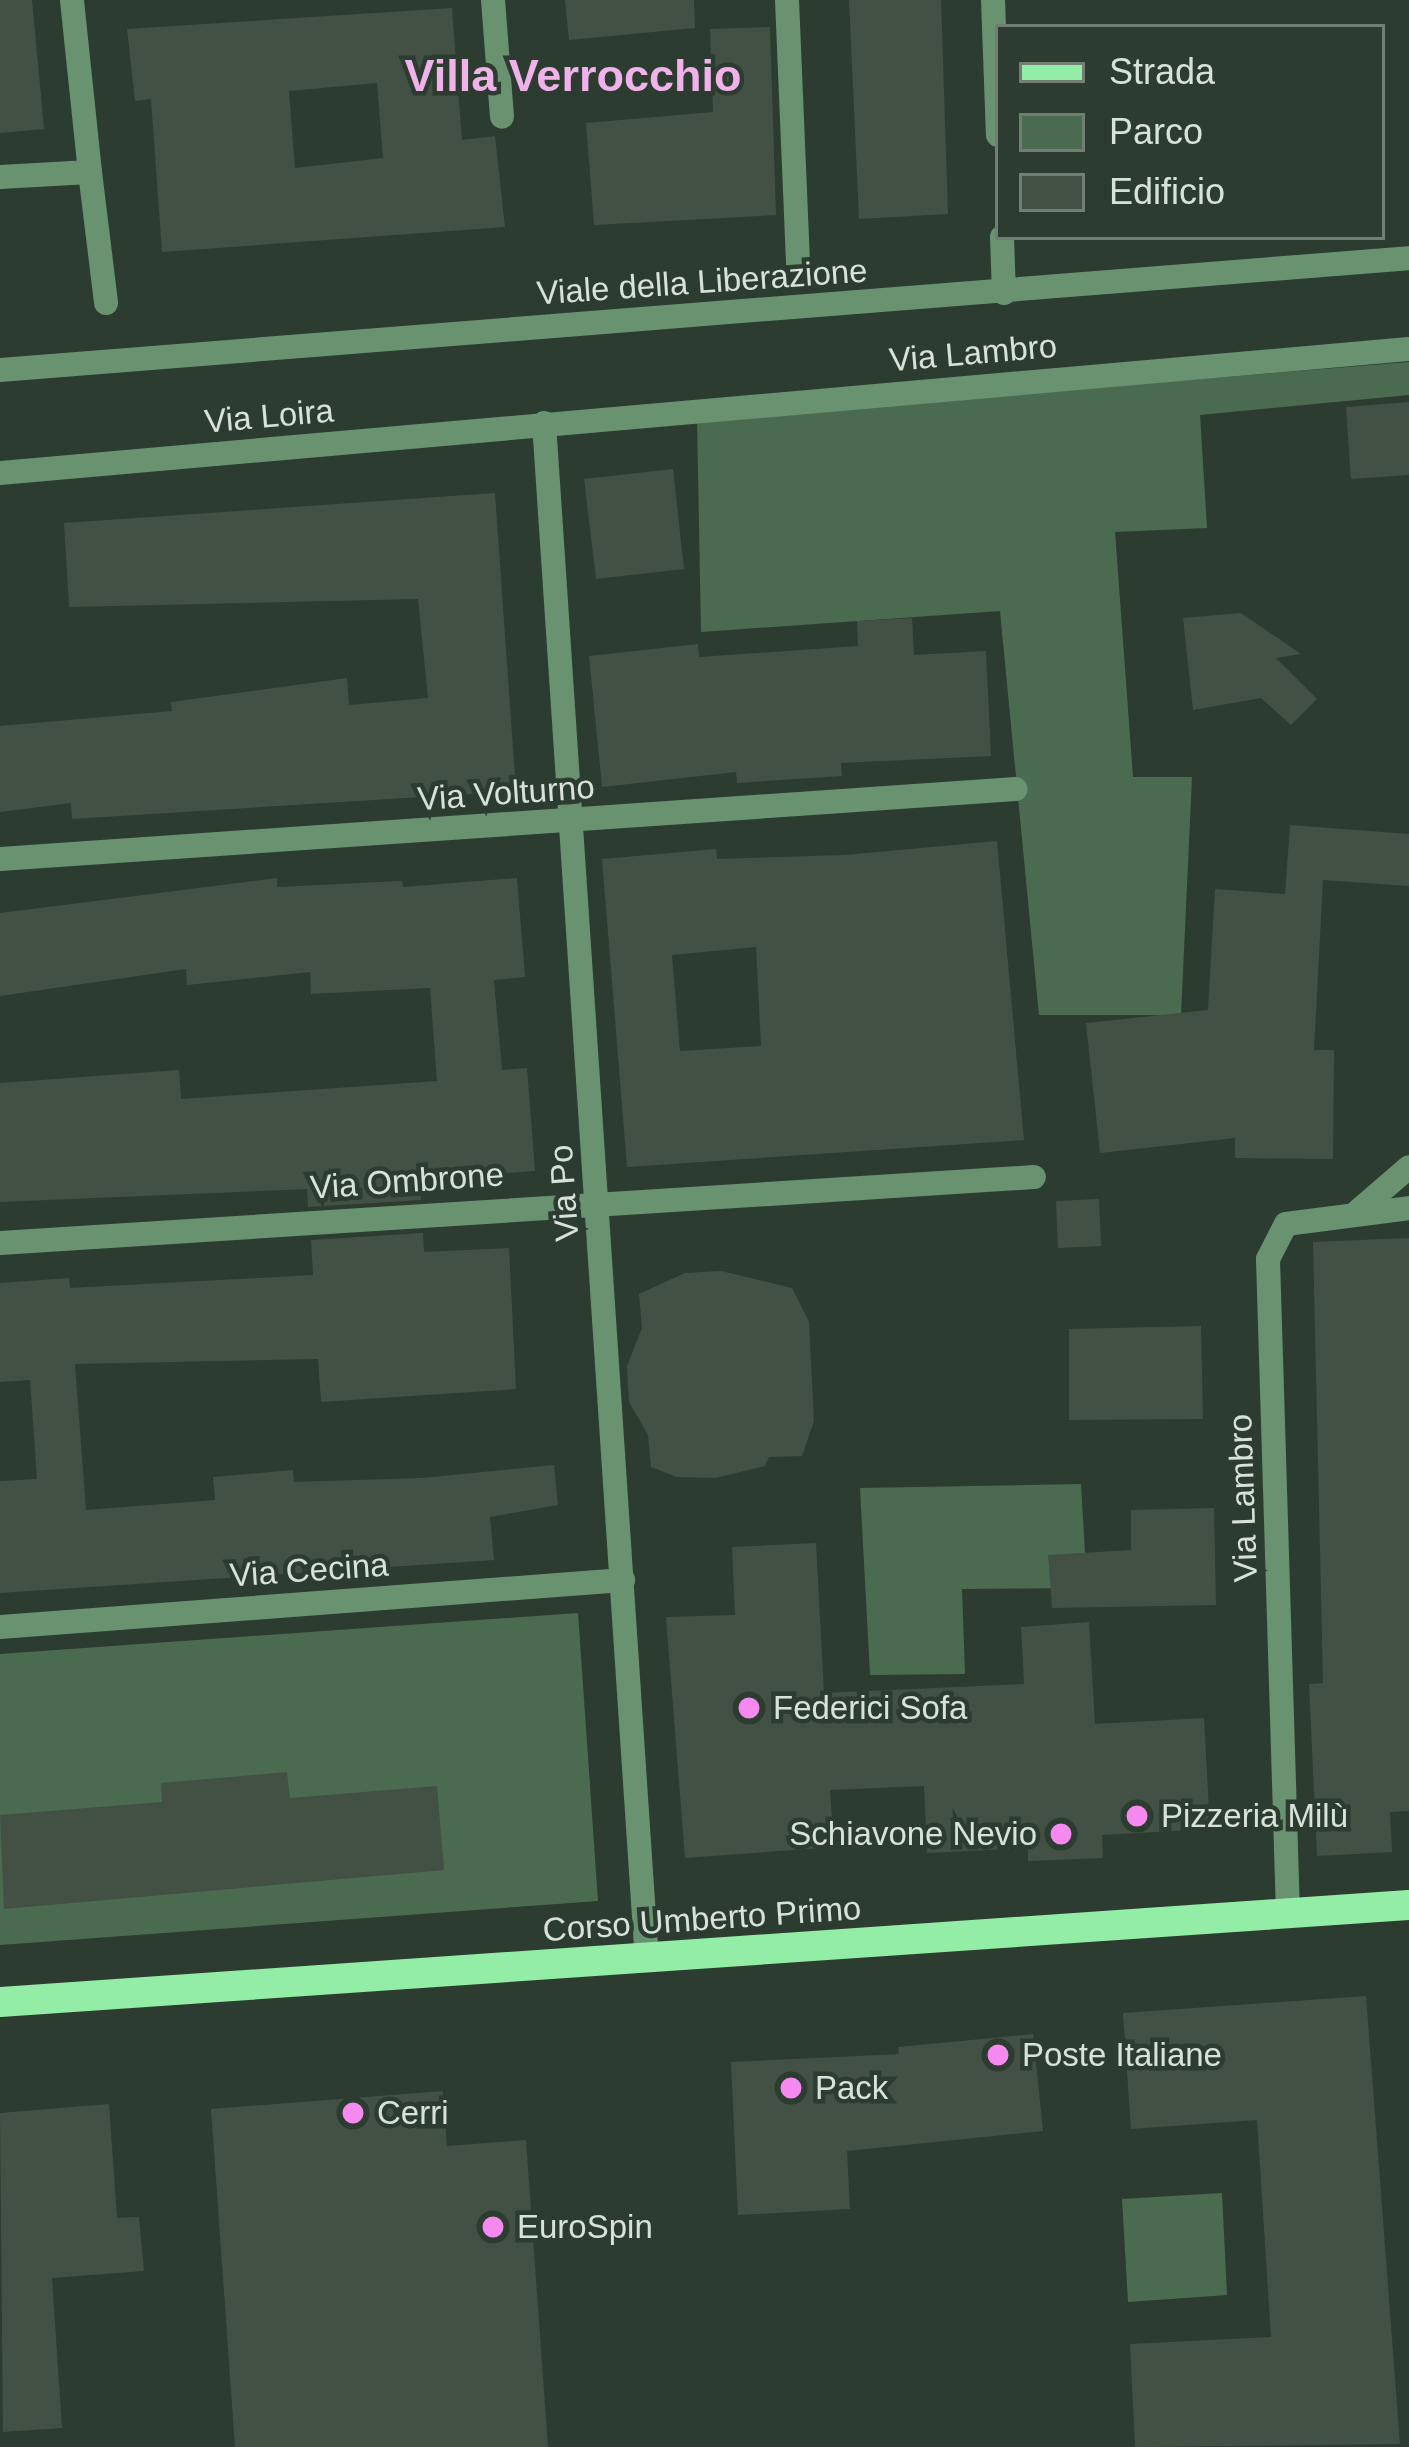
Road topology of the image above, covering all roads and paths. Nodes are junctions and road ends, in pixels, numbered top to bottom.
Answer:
1 (72, 0) edge
2 (493, 0) edge
3 (788, 0) edge
4 (993, 0) edge
5 (995, 54) edge
6 (502, 117) dead end
7 (90, 172) junction
8 (0, 177) edge
9 (1002, 240) edge
10 (1409, 257) edge
11 (798, 268) dead end
12 (1004, 293) junction
13 (106, 303) dead end
14 (1409, 349) edge
15 (0, 370) edge
16 (544, 423) junction
17 (0, 473) edge
18 (1016, 789) dead end
19 (569, 821) junction
20 (0, 860) edge
21 (1409, 1167) edge
22 (1034, 1178) dead end
23 (598, 1201) junction
24 (1409, 1208) edge
25 (1358, 1211) junction
26 (0, 1243) edge
27 (623, 1580) junction
28 (0, 1627) edge
29 (1409, 1905) edge
30 (1288, 1914) junction
31 (647, 1960) junction
32 (0, 2002) edge

1 - 7 street
2 - 6 street
3 - 11 street
4 - 5 street
7 - 8 street
7 - 13 street
9 - 12 street
10 - 12 street, Viale della Liberazione
12 - 15 street, Viale della Liberazione
14 - 16 street, Via Lambro
16 - 17 street, Via Loira
16 - 19 street, Via Po
18 - 19 street, Via Volturno
19 - 20 street, Via Volturno
19 - 23 street, Via Po
21 - 25 street
22 - 23 street, Via Ombrone
23 - 26 street, Via Ombrone
23 - 27 street, Via Po
24 - 25 street
25 - 30 street, Via Lambro
27 - 28 street, Via Cecina
27 - 31 street, Via Po
29 - 30 main road, Corso Umberto Primo
30 - 31 main road, Corso Umberto Primo
31 - 32 main road, Corso Umberto Primo

